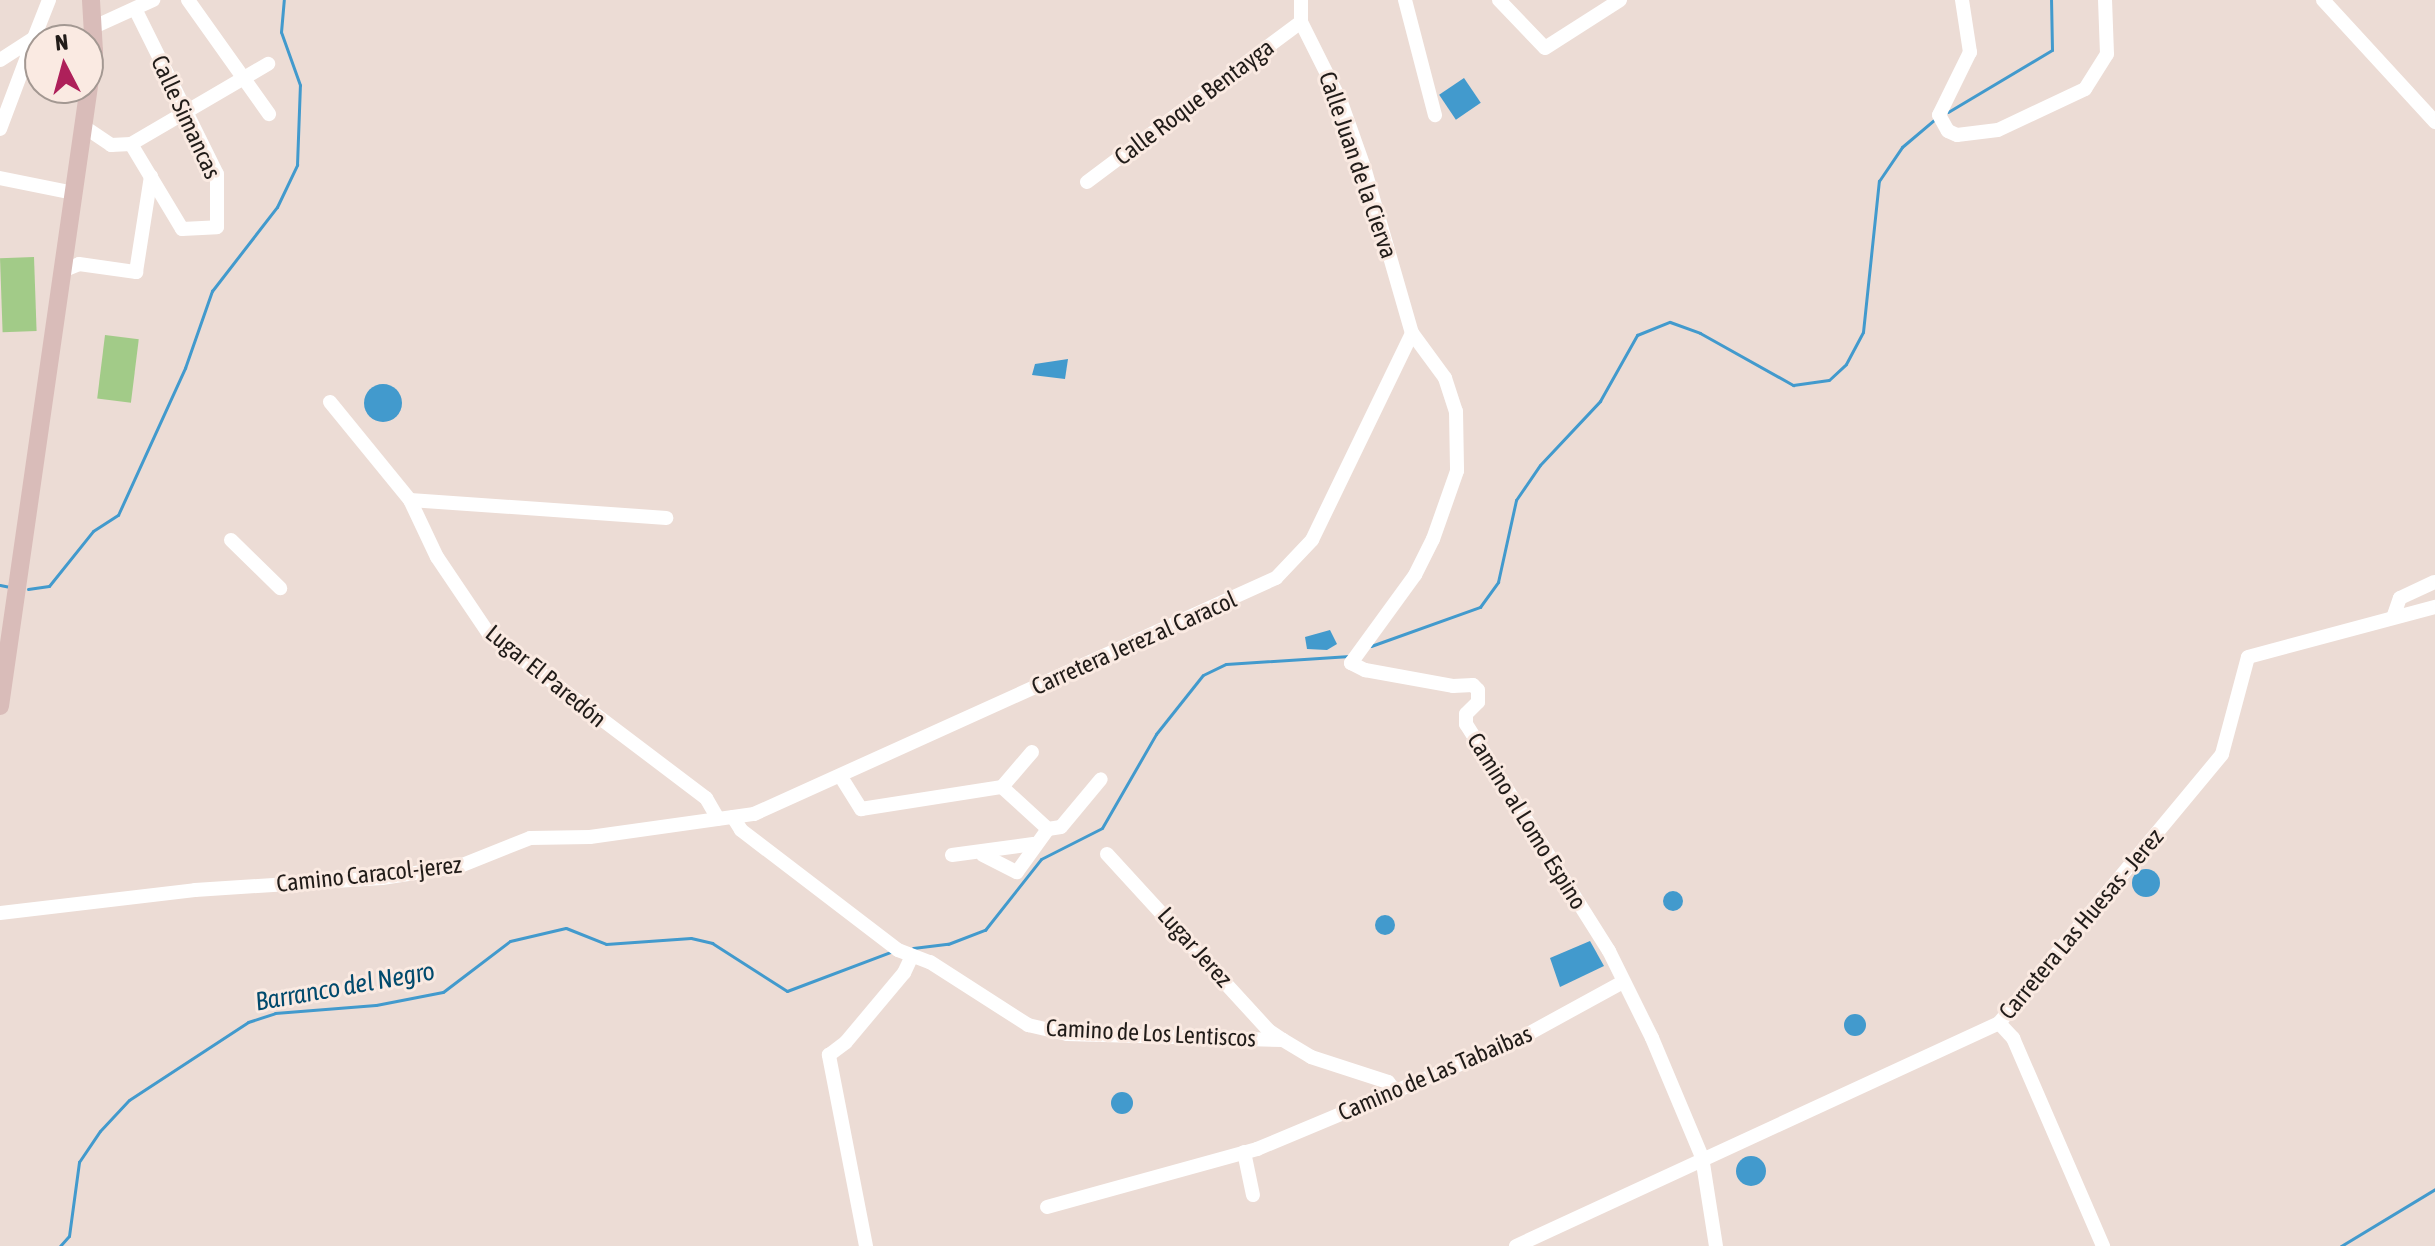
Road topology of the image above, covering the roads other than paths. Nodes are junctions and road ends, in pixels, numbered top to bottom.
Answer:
1 (49, 0) edge
2 (91, 0) edge
3 (153, 0) edge
4 (188, 0) edge
5 (1301, 0) edge
6 (1405, 0) edge
7 (1499, 0) edge
8 (1620, 0) edge
9 (1962, 0) edge
10 (2105, 0) edge
11 (2323, 0) edge
12 (136, 11) junction
13 (1301, 22) junction
14 (40, 24) edge
15 (96, 24) edge
16 (101, 24) edge
17 (24, 46) edge
18 (0, 60) edge
19 (268, 64) dead end
20 (24, 65) edge
21 (244, 78) junction
22 (86, 104) edge
23 (186, 111) junction
24 (269, 114) dead end
25 (1435, 115) dead end
26 (2435, 122) edge
27 (83, 126) junction
28 (0, 129) edge
29 (131, 144) junction
30 (151, 176) junction
31 (0, 178) edge
32 (1087, 182) dead end
33 (74, 193) junction
34 (62, 271) junction
35 (1412, 333) junction
36 (330, 402) dead end
37 (410, 500) junction
38 (666, 518) dead end
39 (231, 540) dead end
40 (2435, 582) edge
41 (280, 588) dead end
42 (2435, 607) edge
43 (2394, 615) junction
44 (0, 706) edge
45 (1032, 752) dead end
46 (841, 777) junction
47 (1101, 779) dead end
48 (1002, 787) junction
49 (725, 818) junction
50 (1048, 829) junction
51 (1033, 844) junction
52 (1107, 854) dead end
53 (952, 855) dead end
54 (983, 855) junction
55 (0, 913) edge
56 (912, 956) junction
57 (1621, 983) junction
58 (1999, 1023) junction
59 (1283, 1040) junction
60 (1396, 1092) junction
61 (1244, 1152) junction
62 (1702, 1157) junction
63 (1253, 1195) dead end
64 (1047, 1207) dead end
65 (866, 1246) edge
66 (1516, 1246) edge
67 (1716, 1246) edge
68 (2103, 1246) edge

1 - 14 street
2 - 15 main road
3 - 12 street
4 - 21 street
5 - 13 street, Calle Juan de la Cierva
6 - 25 street
7 - 8 street
9 - 10 street
11 - 26 street
12 - 16 street
12 - 23 street, Calle Simancas
13 - 32 street, Calle Roque Bentayga
13 - 35 street, Calle Juan de la Cierva
17 - 18 street
19 - 21 street
20 - 28 street
21 - 23 street
21 - 24 street
22 - 27 main road
23 - 29 street
23 - 30 street, Calle Simancas
27 - 29 street
27 - 33 main road
29 - 30 street
30 - 34 street
31 - 33 street
33 - 34 main road
34 - 44 main road
35 - 46 street, Carretera Jerez al Caracol
35 - 57 street, Camino al Lomo Espino
36 - 37 street, Lugar El Paredón
37 - 38 street
37 - 49 street, Lugar El Paredón
39 - 41 street
40 - 43 street
42 - 43 street, Carretera Las Huesas - Jerez
43 - 58 street, Carretera Las Huesas - Jerez
45 - 48 street
46 - 48 street
46 - 49 street, Carretera Jerez al Caracol
47 - 50 street
48 - 50 street
49 - 55 street, Camino Caracol-jerez
49 - 56 street, Lugar El Paredón
50 - 51 street
51 - 54 street
51 - 54 street
52 - 59 street, Lugar Jerez
53 - 54 street
56 - 59 street, Camino de Los Lentiscos
56 - 65 street
57 - 60 street, Camino de Las Tabaibas
57 - 62 street, Camino al Lomo Espino
58 - 62 street, Carretera Las Huesas - Jerez
58 - 68 street
59 - 60 street, Camino de Los Lentiscos
60 - 61 street, Camino de Las Tabaibas
61 - 63 street
61 - 64 street, Camino de Las Tabaibas
62 - 66 street, Carretera Las Huesas - Jerez
62 - 67 street, Camino al Lomo Espino

